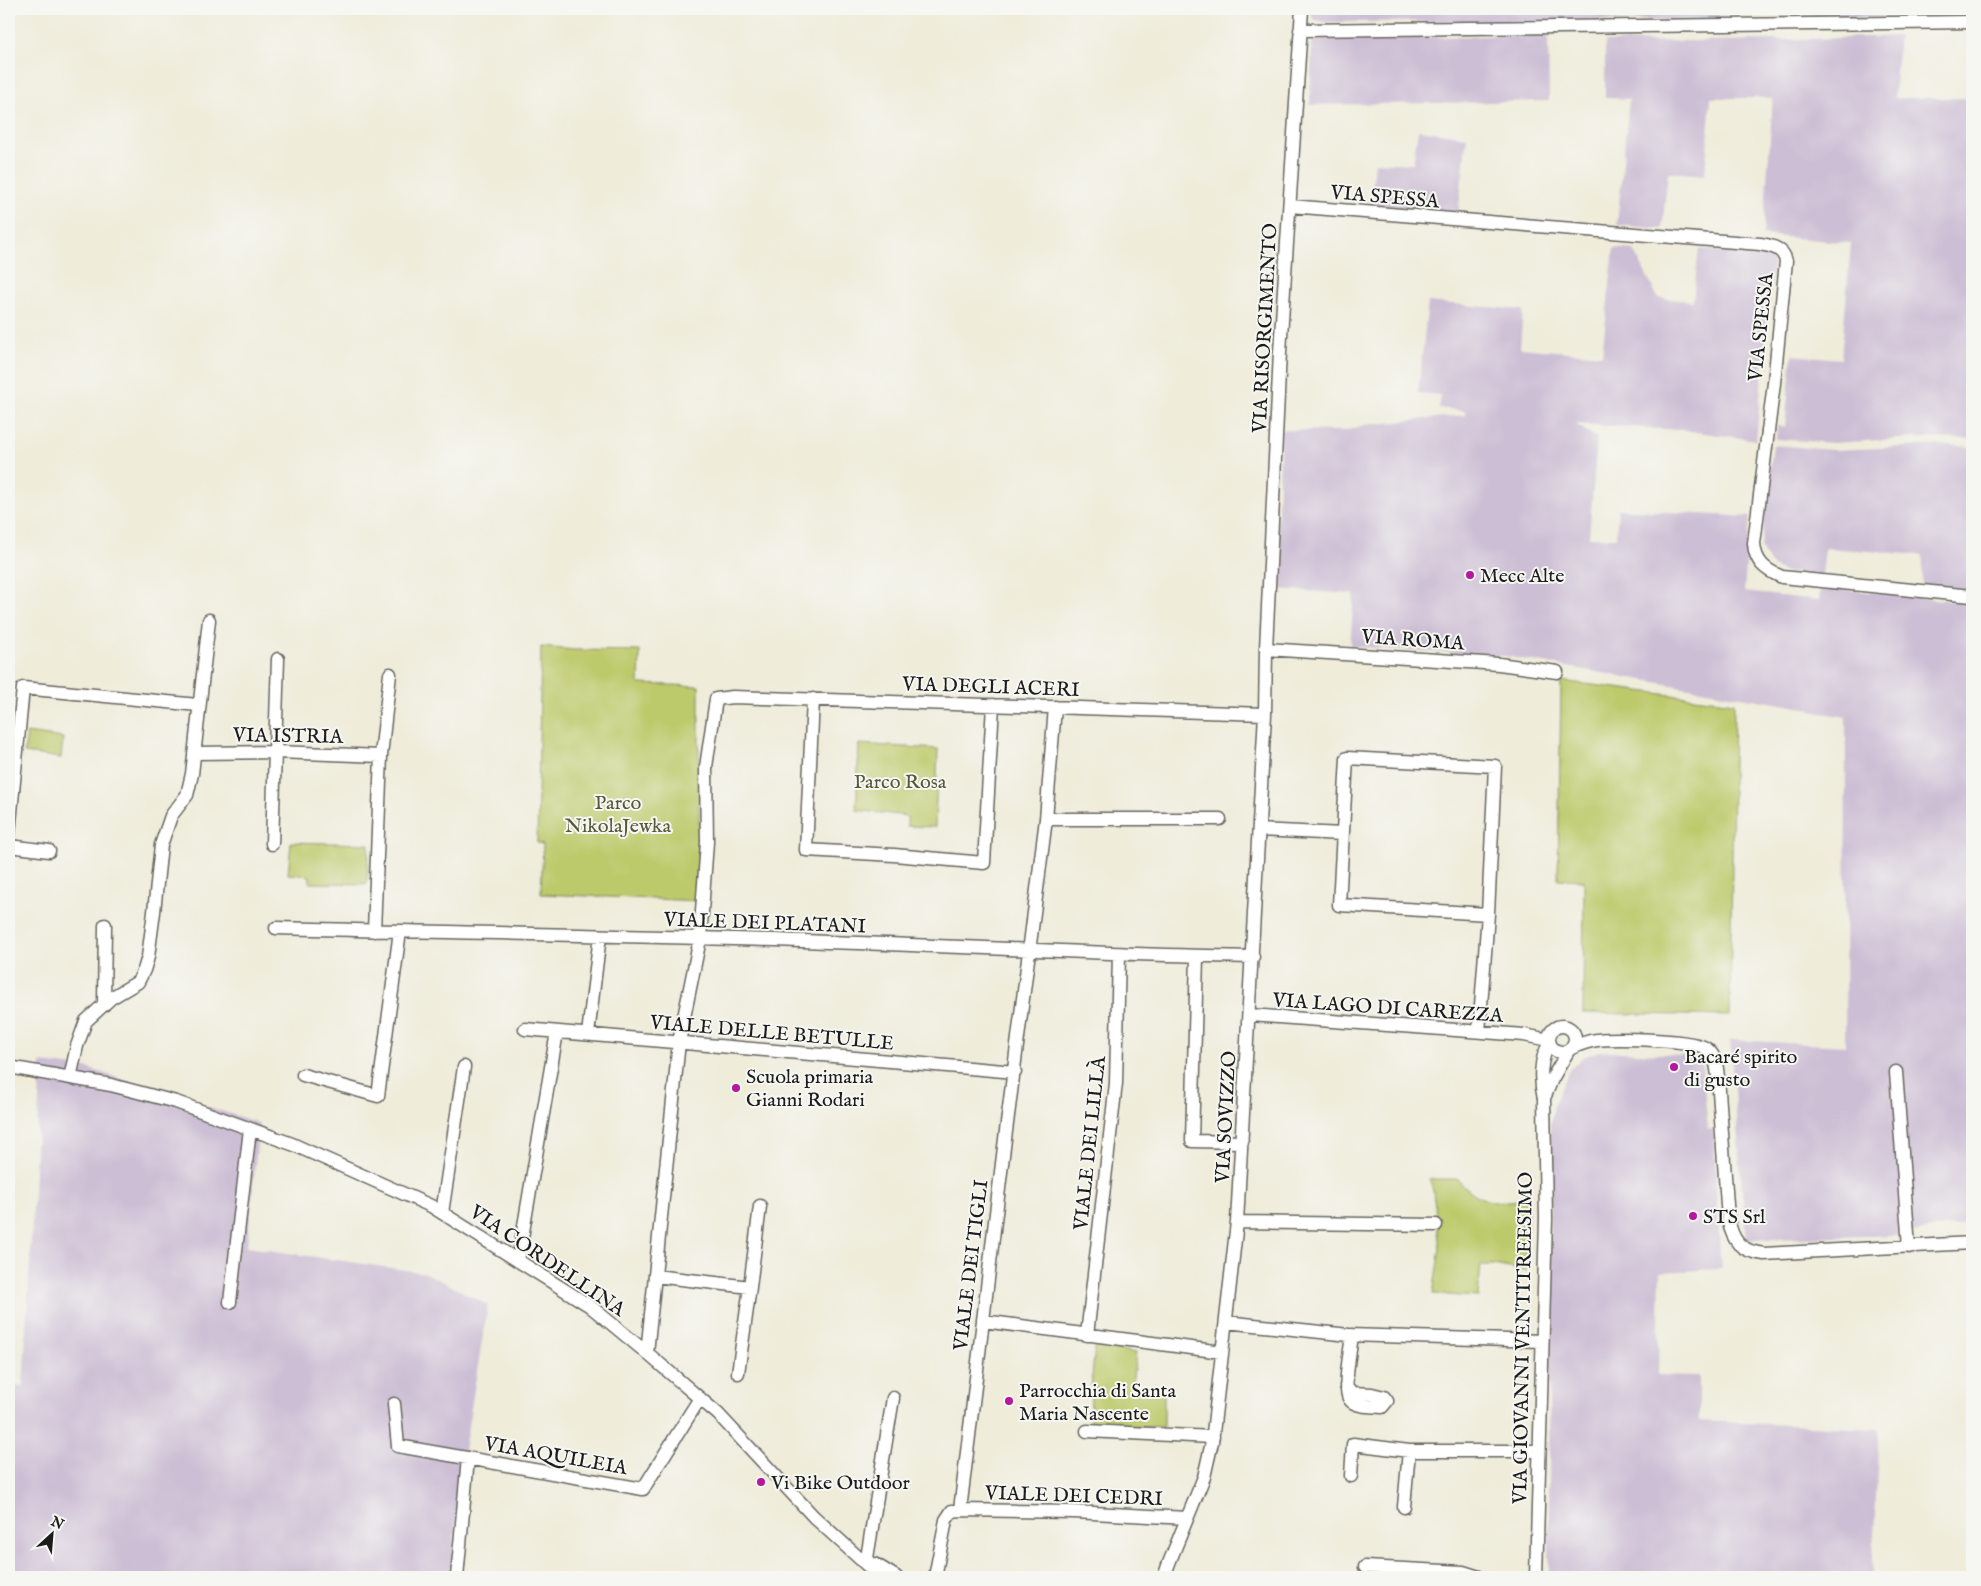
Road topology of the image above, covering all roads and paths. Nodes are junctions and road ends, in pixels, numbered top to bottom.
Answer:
1 (1302, 9) edge
2 (1972, 22) edge
3 (1300, 30) junction
4 (1290, 206) junction
5 (1972, 596) edge
6 (209, 620) dead end
7 (1266, 649) junction
8 (278, 660) dead end
9 (1557, 672) dead end
10 (390, 674) dead end
11 (813, 699) junction
12 (198, 705) junction
13 (993, 705) junction
14 (1055, 707) junction
15 (1266, 714) junction
16 (274, 752) junction
17 (194, 753) junction
18 (381, 756) junction
19 (1046, 819) junction
20 (1220, 819) dead end
21 (1259, 830) junction
22 (9, 833) edge
23 (1343, 834) junction
24 (272, 844) dead end
25 (9, 846) edge
26 (49, 851) dead end
27 (1488, 914) junction
28 (104, 925) dead end
29 (276, 928) dead end
30 (374, 931) junction
31 (400, 931) junction
32 (600, 936) junction
33 (700, 939) junction
34 (1030, 949) junction
35 (1119, 954) junction
36 (1197, 957) junction
37 (1253, 957) junction
38 (104, 1005) junction
39 (1250, 1016) junction
40 (525, 1029) dead end
41 (1572, 1031) junction
42 (557, 1032) junction
43 (1479, 1032) junction
44 (588, 1034) junction
45 (1550, 1038) junction
46 (1598, 1039) junction
47 (679, 1042) junction
48 (1570, 1049) junction
49 (9, 1067) edge
50 (464, 1067) dead end
51 (1015, 1072) junction
52 (1896, 1072) dead end
53 (303, 1075) dead end
54 (70, 1078) junction
55 (1544, 1099) junction
56 (250, 1129) junction
57 (1242, 1142) junction
58 (760, 1206) dead end
59 (442, 1213) junction
60 (1237, 1222) junction
61 (1436, 1226) dead end
62 (1972, 1243) edge
63 (1909, 1247) junction
64 (518, 1261) junction
65 (655, 1276) junction
66 (750, 1287) junction
67 (230, 1302) dead end
68 (982, 1321) junction
69 (1226, 1322) junction
70 (1087, 1335) junction
71 (1352, 1335) junction
72 (1542, 1340) junction
73 (647, 1352) junction
74 (1222, 1352) junction
75 (738, 1373) dead end
76 (1346, 1386) dead end
77 (700, 1398) junction
78 (893, 1398) dead end
79 (394, 1404) dead end
80 (1087, 1431) dead end
81 (1212, 1437) junction
82 (1409, 1451) junction
83 (1538, 1451) junction
84 (468, 1458) junction
85 (1352, 1476) dead end
86 (1404, 1507) dead end
87 (960, 1510) junction
88 (1187, 1518) junction
89 (826, 1527) junction
90 (867, 1558) junction
91 (1364, 1568) dead end
92 (457, 1577) edge
93 (880, 1577) edge
94 (896, 1577) edge
95 (935, 1577) edge
96 (1164, 1577) edge
97 (1479, 1577) edge
98 (1536, 1577) edge

1 - 3 street, VIA RISORGIMENTO
2 - 3 street
3 - 4 street, VIA RISORGIMENTO
4 - 5 street, VIA SPESSA
4 - 7 street, VIA RISORGIMENTO
6 - 12 street
7 - 9 street, VIA ROMA
7 - 15 street, VIA SOVIZZO
8 - 16 street
10 - 18 street
11 - 13 street, VIA DEGLI ACERI
11 - 13 street
11 - 33 street, VIA DEGLI ACERI
12 - 17 street
12 - 22 street
13 - 14 street, VIA DEGLI ACERI
14 - 15 street, VIA DEGLI ACERI
14 - 19 street, VIALE DEI TIGLI
15 - 21 street, VIA SOVIZZO
16 - 17 street, VIA ISTRIA
16 - 18 street, VIA ISTRIA
16 - 24 street
17 - 38 street
18 - 30 street
19 - 20 street
19 - 34 street, VIALE DEI TIGLI
21 - 23 street
21 - 37 street, VIA SOVIZZO
23 - 27 street
23 - 27 street
25 - 26 street
27 - 43 street
28 - 38 street
29 - 30 street, VIALE DEI PLATANI
30 - 31 street, VIALE DEI PLATANI
31 - 32 street, VIALE DEI PLATANI
31 - 53 street
32 - 33 street, VIALE DEI PLATANI
32 - 44 street
33 - 34 street, VIALE DEI PLATANI
33 - 47 street
34 - 35 street, VIALE DEI PLATANI
34 - 51 street, VIALE DEI TIGLI
35 - 36 street, VIALE DEI PLATANI
35 - 70 street, VIALE DEI LILLÀ
36 - 37 street, VIALE DEI PLATANI
36 - 57 street
37 - 39 street, VIA SOVIZZO
38 - 54 street
39 - 43 street, VIA LAGO DI CAREZZA
39 - 57 street, VIA SOVIZZO
40 - 42 street, VIALE DELLE BETULLE
41 - 45 street
41 - 46 street
41 - 48 street
42 - 44 street, VIALE DELLE BETULLE
42 - 64 street
43 - 45 street, VIA LAGO DI CAREZZA
44 - 47 street, VIALE DELLE BETULLE
45 - 48 street
45 - 55 street, VIA GIOVANNI VENTITREESIMO
46 - 48 street
46 - 63 street
47 - 51 street, VIALE DELLE BETULLE
47 - 65 street
48 - 55 street, VIA GIOVANNI VENTITREESIMO
49 - 54 street, VIA CORDELLINA
50 - 59 street
51 - 68 street, VIALE DEI TIGLI
52 - 63 street
54 - 56 street, VIA CORDELLINA
55 - 72 street, VIA GIOVANNI VENTITREESIMO
56 - 59 street, VIA CORDELLINA
56 - 67 street
57 - 60 street, VIA SOVIZZO
58 - 66 street
59 - 64 street, VIA CORDELLINA
60 - 61 street
60 - 69 street, VIA SOVIZZO
62 - 63 street
64 - 73 street, VIA CORDELLINA
65 - 66 street
65 - 73 street
66 - 75 street
68 - 70 street
68 - 87 street, VIALE DEI TIGLI
69 - 71 street
69 - 74 street, VIA SOVIZZO
70 - 74 street
71 - 72 street
71 - 76 street
72 - 83 street, VIA GIOVANNI VENTITREESIMO
73 - 77 street, VIA CORDELLINA
74 - 81 street, VIA SOVIZZO
77 - 84 street, VIA AQUILEIA
77 - 89 street, VIA CORDELLINA
78 - 90 street
79 - 84 street, VIA AQUILEIA
80 - 81 street
81 - 88 street, VIA SOVIZZO
82 - 83 street
82 - 85 street
82 - 86 street
83 - 98 street, VIA GIOVANNI VENTITREESIMO
84 - 92 street
87 - 88 street, VIALE DEI CEDRI
87 - 95 street
88 - 96 street, VIA SOVIZZO
89 - 90 street, VIA CORDELLINA
89 - 93 street, VIA CORDELLINA
90 - 94 street, VIA CORDELLINA
91 - 97 street

